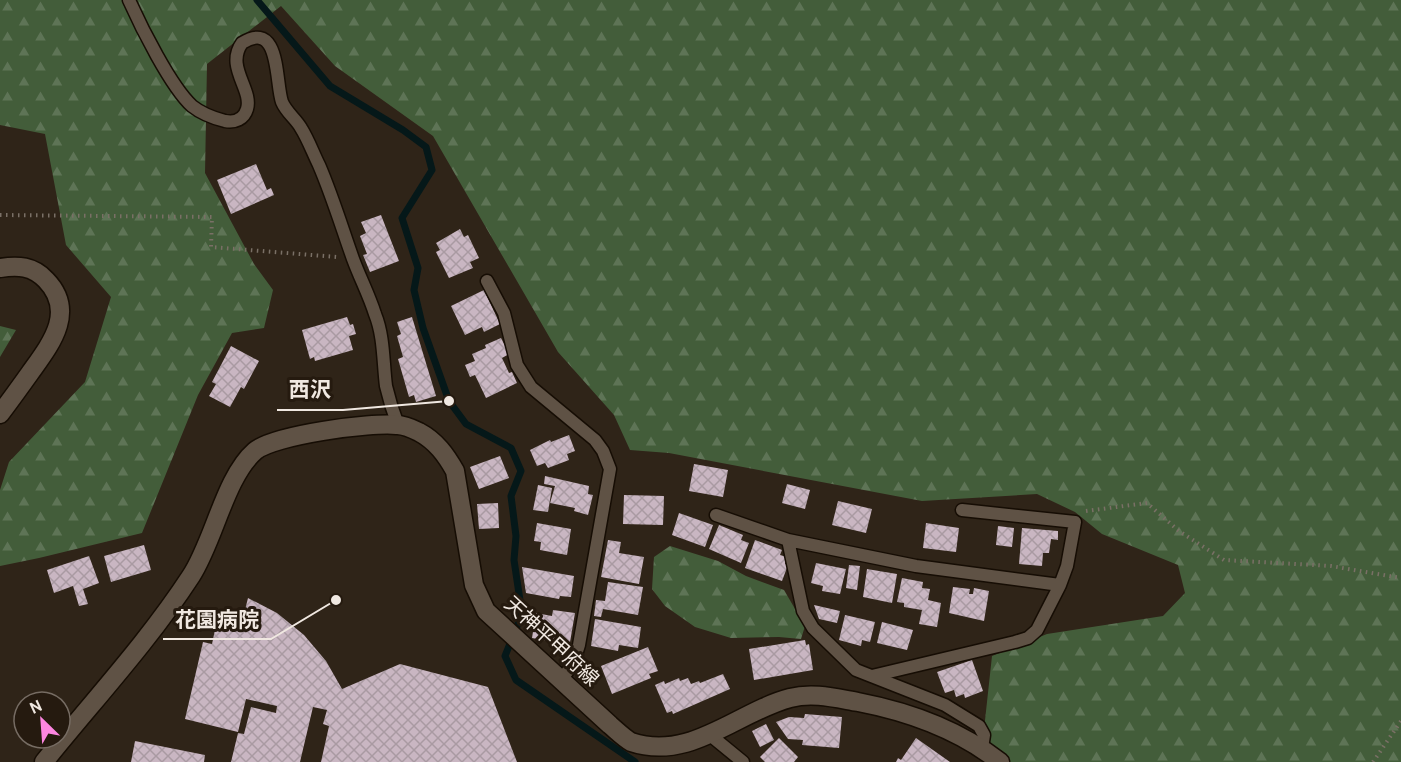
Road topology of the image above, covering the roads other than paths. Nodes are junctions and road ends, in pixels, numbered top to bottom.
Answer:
1 (129, 0) edge
2 (0, 268) edge
3 (487, 281) dead end
4 (0, 414) edge
5 (398, 425) junction
6 (962, 510) dead end
7 (716, 515) dead end
8 (788, 540) junction
9 (1060, 585) junction
10 (872, 676) junction
11 (561, 681) junction
12 (715, 739) junction
13 (982, 748) junction
14 (44, 762) edge
15 (743, 762) edge
16 (1000, 762) edge

1 - 5 lane
2 - 4 main road
3 - 11 lane
5 - 11 main road, 天神平甲府線
5 - 14 main road, 天神平甲府線
6 - 9 lane
7 - 8 lane
8 - 9 lane
8 - 10 lane
9 - 10 lane
10 - 13 lane
11 - 12 main road, 天神平甲府線
12 - 13 main road, 天神平甲府線
12 - 15 lane
13 - 16 main road, 天神平甲府線

